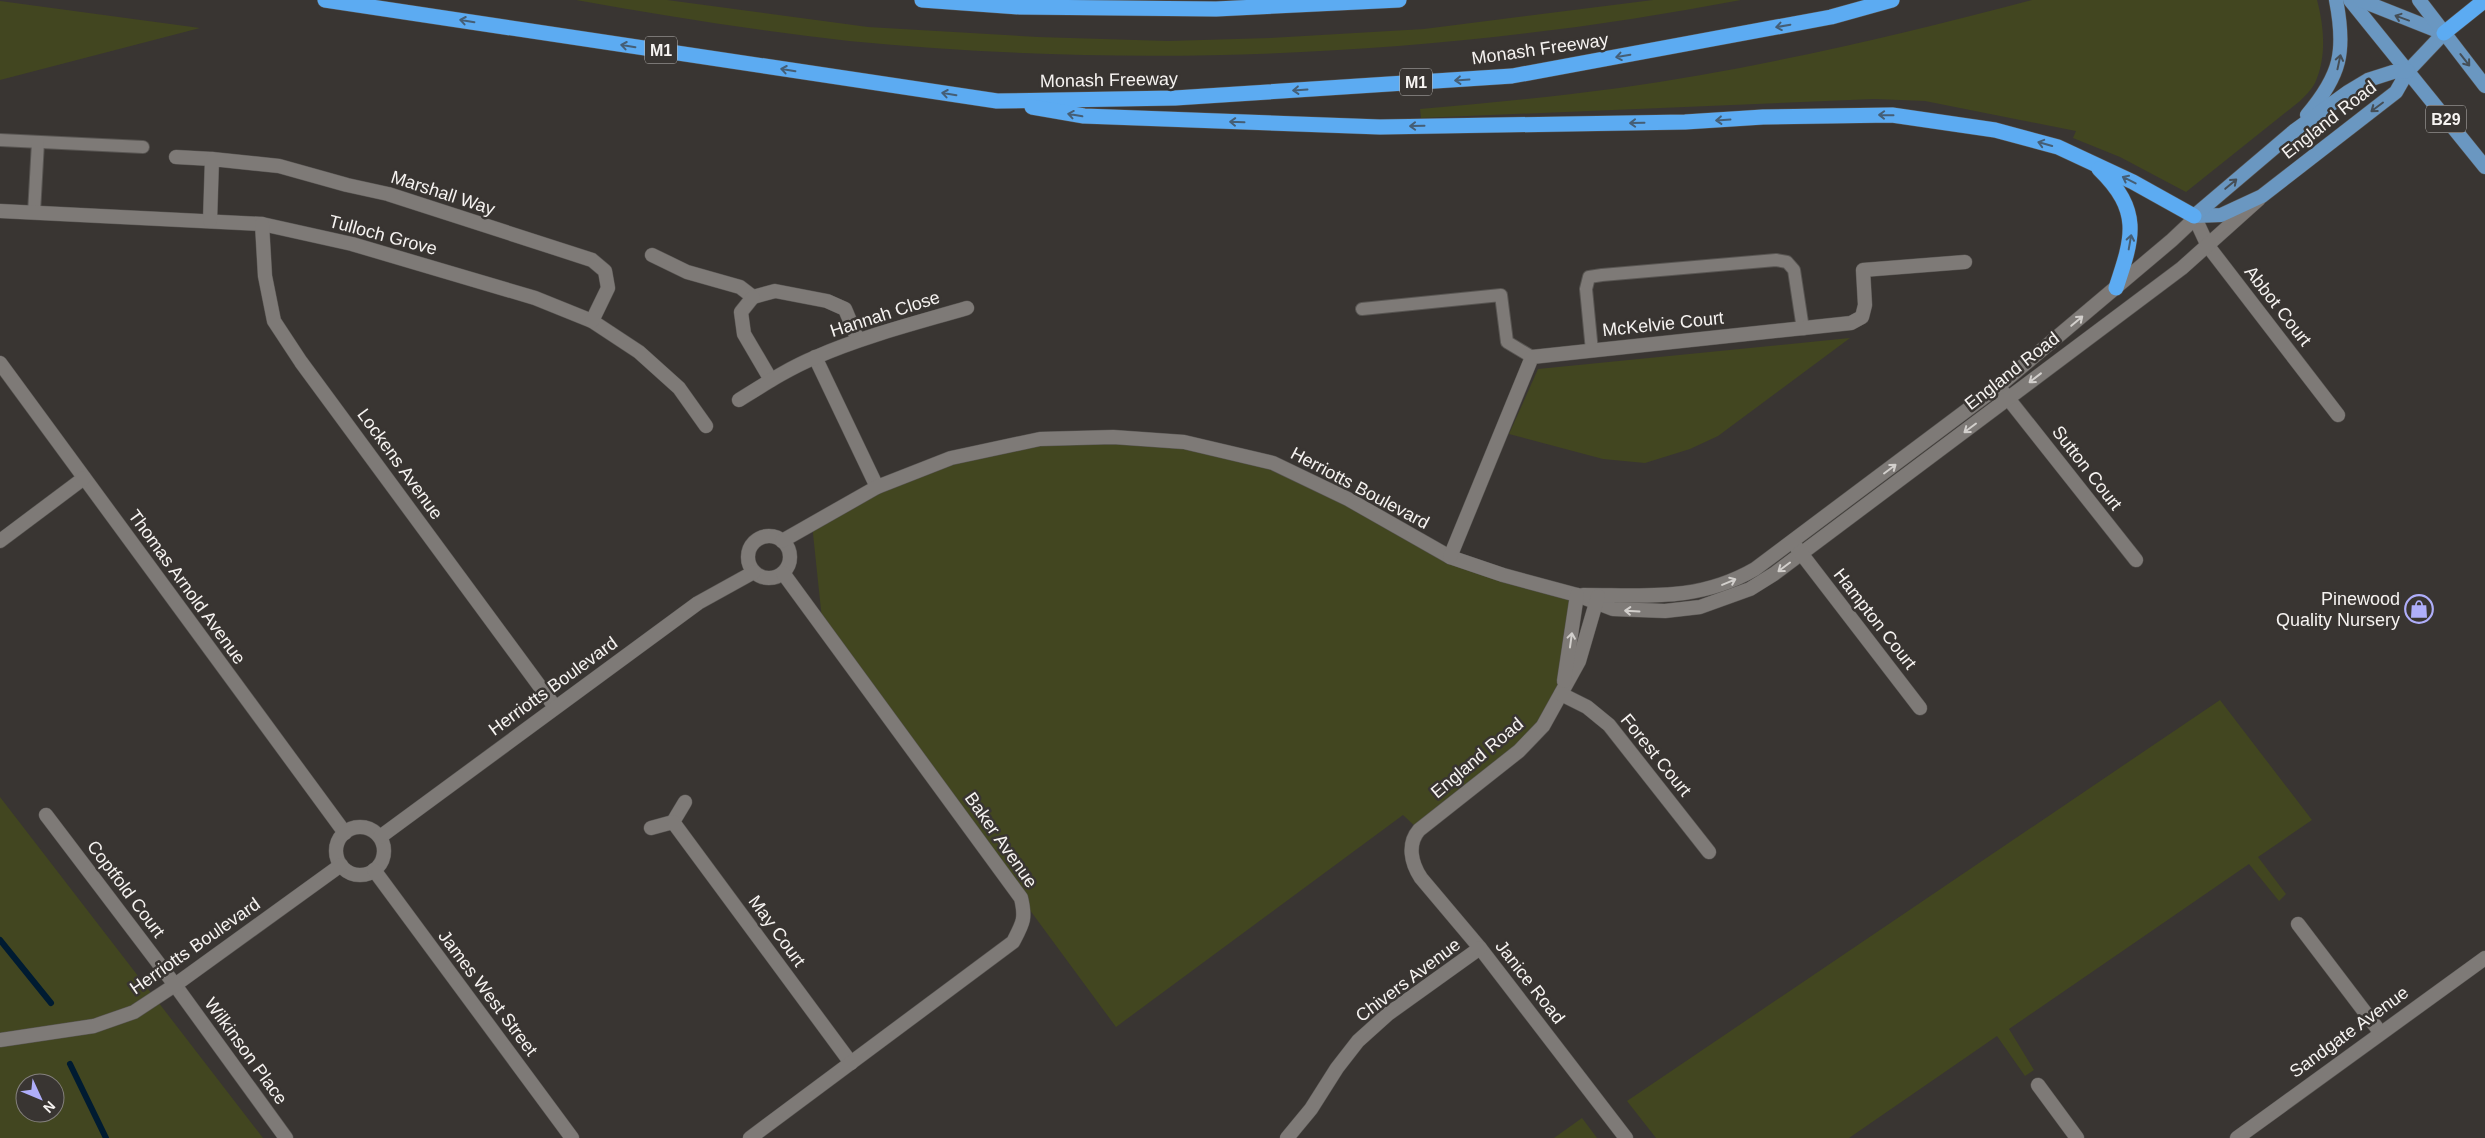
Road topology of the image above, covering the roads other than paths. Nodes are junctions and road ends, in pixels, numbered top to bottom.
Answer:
1 (325, 0) edge
2 (922, 0) edge
3 (1399, 0) edge
4 (1892, 0) edge
5 (2336, 0) edge
6 (2350, 0) edge
7 (2360, 0) edge
8 (2419, 0) edge
9 (2485, 0) edge
10 (2444, 33) junction
11 (2408, 71) junction
12 (2485, 86) edge
13 (997, 101) junction
14 (2294, 131) junction
15 (0, 140) edge
16 (38, 142) junction
17 (143, 147) dead end
18 (176, 157) dead end
19 (212, 159) junction
20 (2091, 161) junction
21 (2485, 167) edge
22 (2262, 196) junction
23 (0, 211) edge
24 (34, 213) junction
25 (2194, 216) junction
26 (210, 221) junction
27 (262, 224) junction
28 (2208, 246) junction
29 (652, 255) dead end
30 (1965, 262) dead end
31 (2116, 288) junction
32 (753, 297) junction
33 (2130, 306) junction
34 (967, 308) dead end
35 (1362, 309) dead end
36 (592, 321) junction
37 (1803, 329) junction
38 (858, 340) junction
39 (1592, 350) junction
40 (814, 357) junction
41 (1532, 357) junction
42 (0, 363) edge
43 (771, 380) junction
44 (1999, 386) junction
45 (2009, 398) junction
46 (739, 400) dead end
47 (2338, 416) dead end
48 (706, 426) dead end
49 (1927, 441) junction
50 (1936, 453) junction
51 (84, 478) junction
52 (1872, 482) junction
53 (877, 487) junction
54 (1881, 494) junction
55 (1831, 513) junction
56 (1840, 525) junction
57 (0, 541) edge
58 (782, 541) junction
59 (1792, 542) junction
60 (1801, 554) junction
61 (1450, 557) junction
62 (2136, 560) dead end
63 (754, 572) junction
64 (783, 573) junction
65 (1709, 589) junction
66 (1577, 595) junction
67 (1681, 595) junction
68 (1597, 599) junction
69 (1712, 604) junction
70 (1680, 610) junction
71 (1562, 694) junction
72 (555, 707) junction
73 (1920, 708) dead end
74 (685, 802) dead end
75 (46, 815) dead end
76 (672, 822) junction
77 (651, 828) dead end
78 (345, 833) junction
79 (380, 837) junction
80 (1410, 846) joint
81 (1710, 852) dead end
82 (341, 865) junction
83 (374, 870) junction
84 (2298, 924) dead end
85 (1480, 948) junction
86 (2485, 958) edge
87 (175, 985) junction
88 (2380, 1032) junction
89 (0, 1040) edge
90 (851, 1063) junction
91 (2038, 1085) dead end
92 (286, 1138) edge
93 (572, 1138) edge
94 (750, 1138) edge
95 (1287, 1138) edge
96 (1626, 1138) edge
97 (2077, 1138) edge
98 (2237, 1138) edge

13 -> 1 highway, Monash Freeway / M1
2 - 3 highway
4 -> 13 highway, Monash Freeway / M1
14 -> 5 main road
6 - 11 main road, B29
10 -> 7 main road
8 - 10 main road
9 - 10 highway
10 - 11 main road, England Road
10 -> 12 main road
11 - 14 main road, England Road
11 - 21 main road, B29
11 -> 22 main road, England Road
20 -> 13 highway
25 -> 14 main road, England Road
15 - 16 lane
16 - 17 lane
16 - 24 lane
18 - 19 street, Marshall Way
19 - 26 street
19 - 36 street, Marshall Way
25 -> 20 highway
31 -> 20 highway
22 - 25 main road
22 - 28 street, England Road
23 - 24 street, Tulloch Grove
24 - 26 street, Tulloch Grove
25 - 28 street, Abbot Court
25 - 31 street, England Road
26 - 27 street, Tulloch Grove
27 - 36 street, Tulloch Grove
27 - 72 street, Lockens Avenue
28 - 33 street, England Road
28 - 47 street, Abbot Court
29 - 32 street
30 - 37 street, McKelvie Court
31 - 33 street
44 -> 31 street, England Road
32 - 38 street
32 - 43 street
33 -> 45 street, England Road
34 - 38 street, Hannah Close
35 - 41 lane
36 - 48 street, Tulloch Grove
37 - 39 street, McKelvie Court
37 - 39 lane
38 - 40 street, Hannah Close
39 - 41 street, McKelvie Court
40 - 43 street, Hannah Close
40 - 53 street, Hannah Close
41 - 61 street
42 - 51 street, Thomas Arnold Avenue
43 - 46 street, Hannah Close
44 - 45 street, Sutton Court
44 - 49 street, England Road
45 -> 50 street, England Road
45 - 62 street, Sutton Court
49 - 50 street
52 -> 49 street, England Road
50 - 54 street, England Road
51 - 57 street
51 - 78 street, Thomas Arnold Avenue
52 - 54 street
52 - 55 street, England Road
53 - 58 street, Herriotts Boulevard
53 - 61 street, Herriotts Boulevard
54 - 56 street, England Road
55 - 56 street
55 - 59 street, England Road
56 - 60 street, England Road
58 - 63 street
58 - 64 street
59 - 60 street, Hampton Court
65 -> 59 street, England Road
60 -> 69 street, England Road
60 - 73 street, Hampton Court
61 - 66 street, Herriotts Boulevard
63 - 64 street
63 - 72 street, Herriotts Boulevard
64 - 90 street, Baker Avenue
65 - 67 street, England Road
65 - 69 street
66 - 68 street, England Road
71 -> 66 street, England Road
67 - 68 street, England Road
67 - 70 street
70 -> 68 street, England Road
68 - 71 street, England Road
69 - 70 street, England Road
71 - 80 street, England Road
71 - 81 street, Forest Court
72 - 79 street, Herriotts Boulevard
74 - 76 street
75 - 87 street, Coptfold Court
76 - 77 street
76 - 90 street, May Court
78 - 79 street
78 - 82 street
79 - 83 street
80 - 85 street, Janice Road
82 - 83 street
82 - 87 street, Herriotts Boulevard
83 - 93 street, James West Street
84 - 88 street
85 - 95 street, Chivers Avenue
85 - 96 street, Janice Road
86 - 88 street, Sandgate Avenue
87 - 89 street, Herriotts Boulevard
87 - 92 street, Wilkinson Place
88 - 98 street, Sandgate Avenue
90 - 94 street, Baker Avenue
91 - 97 street

